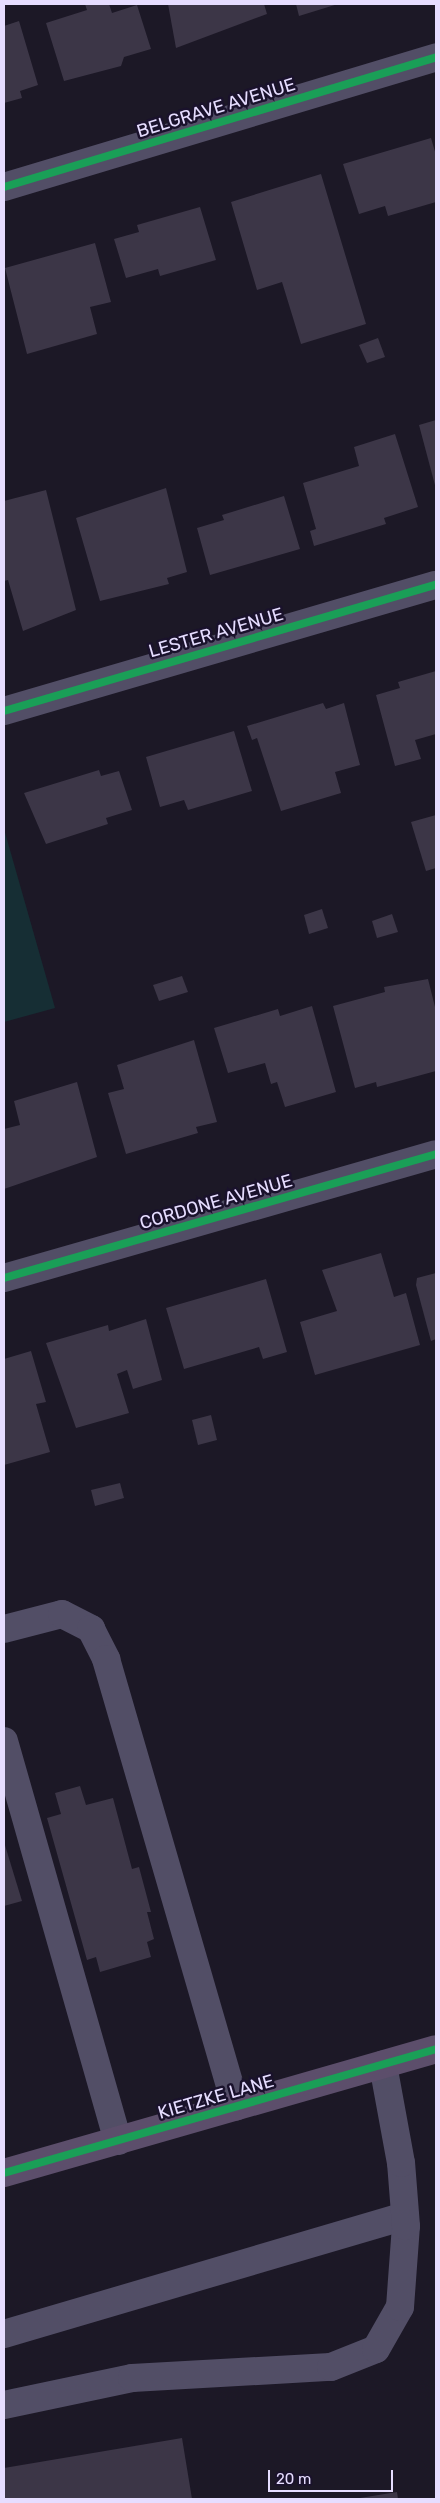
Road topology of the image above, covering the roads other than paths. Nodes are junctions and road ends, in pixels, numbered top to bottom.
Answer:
1 (436, 57) edge
2 (4, 187) edge
3 (436, 585) edge
4 (4, 711) edge
5 (436, 1154) edge
6 (4, 1278) edge
7 (4, 1629) edge
8 (4, 1741) edge
9 (436, 2049) edge
10 (383, 2065) junction
11 (236, 2107) junction
12 (118, 2140) junction
13 (4, 2173) edge
14 (405, 2216) junction
15 (4, 2334) edge
16 (4, 2404) edge

1 - 2 street, BELGRAVE AVENUE
3 - 4 street, LESTER AVENUE
5 - 6 street, CORDONE AVENUE
7 - 11 street
8 - 12 street
9 - 10 main road, KIETZKE LANE
10 - 11 main road, KIETZKE LANE
10 - 14 street
11 - 12 main road, KIETZKE LANE
12 - 13 main road, KIETZKE LANE
14 - 15 street
14 - 16 street

